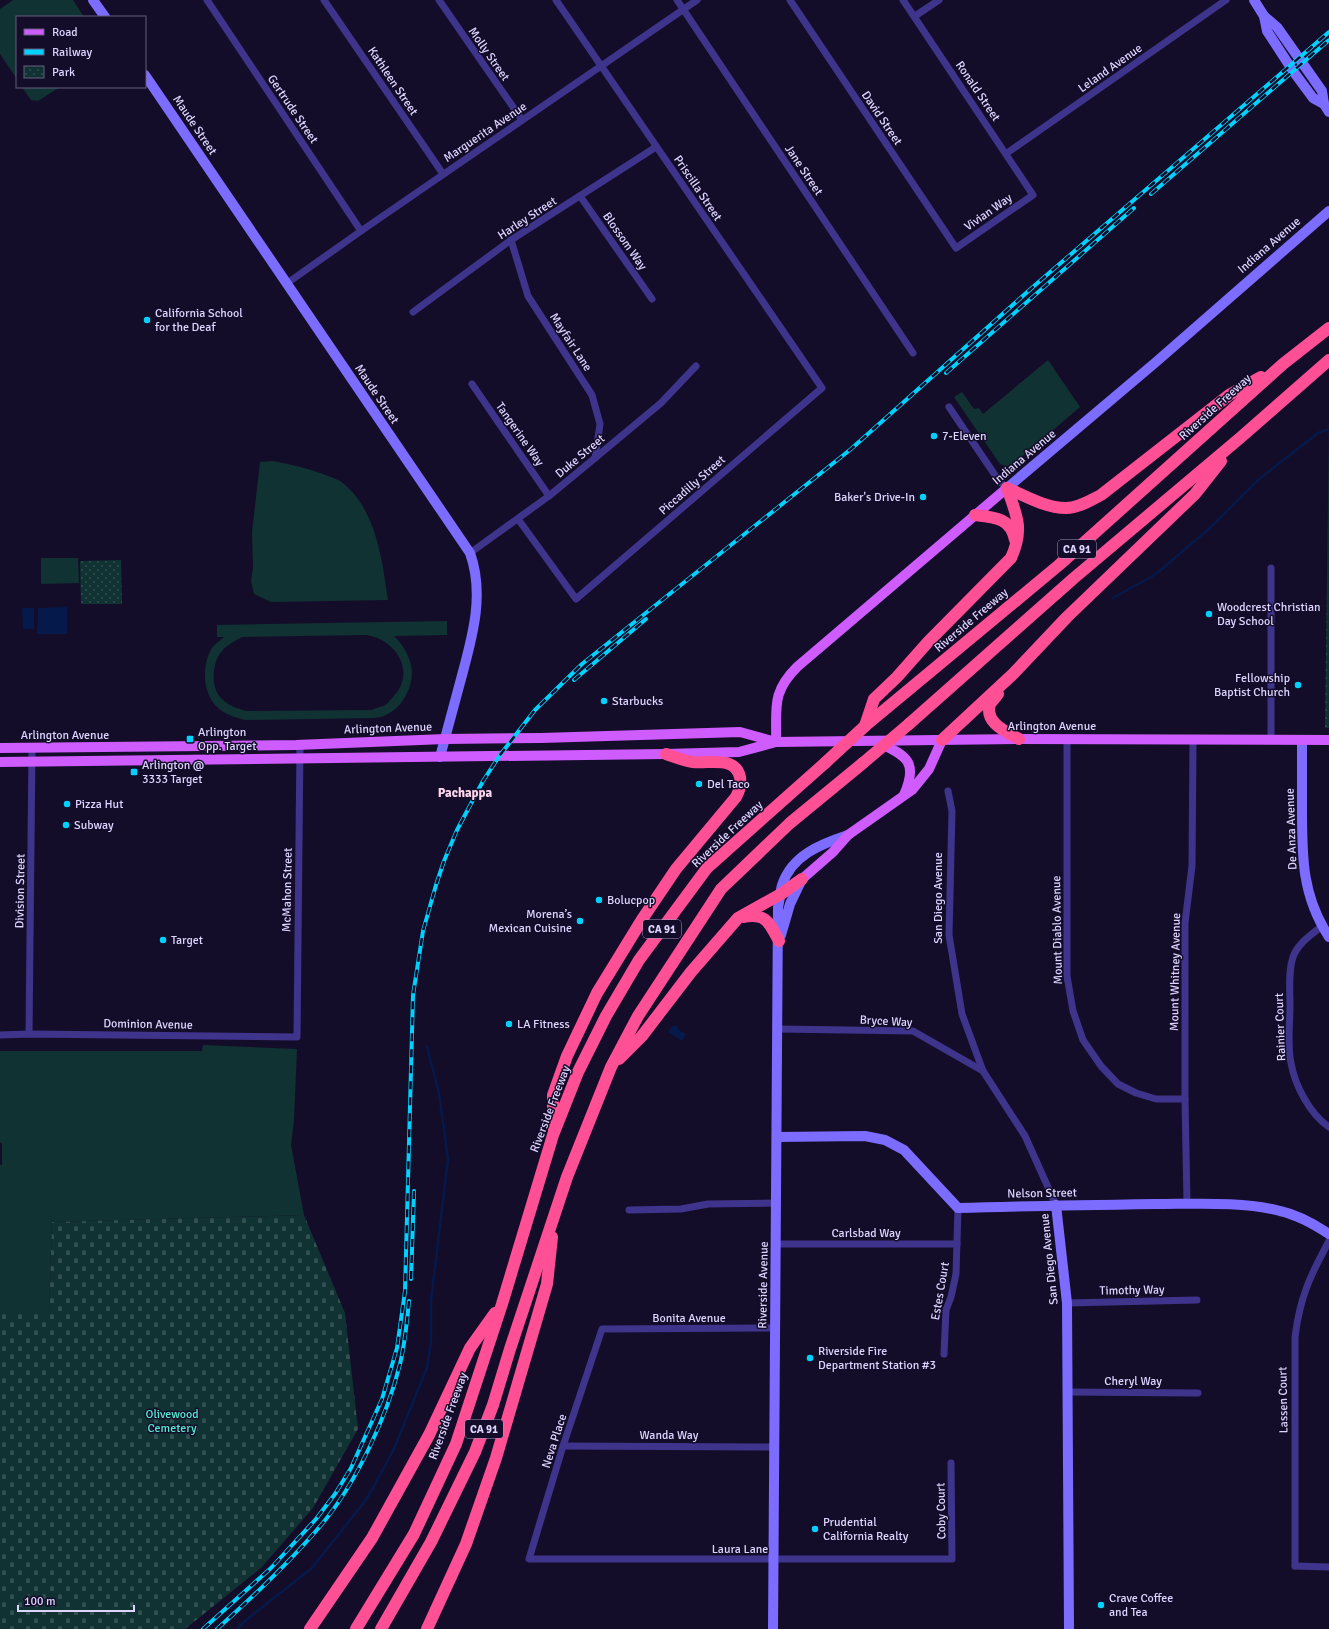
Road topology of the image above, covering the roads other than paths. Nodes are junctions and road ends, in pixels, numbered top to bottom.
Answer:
1 (94, 0) edge
2 (207, 0) edge
3 (324, 0) edge
4 (439, 0) edge
5 (556, 0) edge
6 (677, 0) edge
7 (697, 0) edge
8 (790, 0) edge
9 (904, 0) edge
10 (939, 0) edge
11 (1226, 0) edge
12 (1254, 0) edge
13 (683, 9) junction
14 (104, 16) edge
15 (915, 16) junction
16 (601, 66) junction
17 (146, 76) edge
18 (1326, 108) edge
19 (522, 120) junction
20 (656, 147) junction
21 (1007, 153) junction
22 (444, 174) junction
23 (1033, 194) joint
24 (580, 196) junction
25 (1329, 211) edge
26 (361, 231) junction
27 (511, 240) junction
28 (956, 248) joint
29 (286, 284) junction
30 (652, 299) dead end
31 (413, 312) dead end
32 (1329, 328) edge
33 (913, 353) dead end
34 (1329, 360) edge
35 (1283, 364) junction
36 (696, 366) dead end
37 (472, 384) dead end
38 (822, 388) joint
39 (949, 408) dead end
40 (1240, 438) junction
41 (596, 458) junction
42 (1007, 488) junction
43 (549, 496) junction
44 (975, 516) junction
45 (518, 519) junction
46 (1016, 546) junction
47 (470, 553) junction
48 (1271, 568) dead end
49 (1013, 674) junction
50 (865, 726) junction
51 (445, 739) junction
52 (1020, 739) junction
53 (1067, 739) junction
54 (942, 740) junction
55 (1193, 740) junction
56 (1271, 740) junction
57 (1302, 740) junction
58 (1329, 740) edge
59 (875, 741) junction
60 (776, 742) junction
61 (300, 744) junction
62 (0, 748) edge
63 (32, 748) junction
64 (666, 754) junction
65 (440, 757) junction
66 (300, 759) junction
67 (0, 762) edge
68 (32, 762) junction
69 (948, 791) dead end
70 (904, 796) junction
71 (848, 835) junction
72 (802, 879) junction
73 (781, 894) junction
74 (738, 918) junction
75 (1322, 926) junction
76 (1329, 937) edge
77 (779, 941) junction
78 (778, 1030) junction
79 (29, 1034) junction
80 (0, 1035) edge
81 (297, 1037) joint
82 (611, 1067) junction
83 (983, 1071) junction
84 (1184, 1099) junction
85 (1329, 1127) edge
86 (553, 1135) junction
87 (777, 1137) junction
88 (776, 1203) junction
89 (1187, 1204) junction
90 (1056, 1205) junction
91 (958, 1208) junction
92 (629, 1210) dead end
93 (554, 1214) junction
94 (1329, 1234) edge
95 (1329, 1241) edge
96 (776, 1244) junction
97 (957, 1244) junction
98 (1197, 1300) dead end
99 (1067, 1302) junction
100 (502, 1304) junction
101 (775, 1328) junction
102 (602, 1329) joint
103 (944, 1354) dead end
104 (1068, 1392) junction
105 (1198, 1393) dead end
106 (564, 1446) junction
107 (774, 1447) junction
108 (951, 1463) dead end
109 (529, 1559) joint
110 (952, 1559) joint
111 (774, 1560) junction
112 (1329, 1567) edge
113 (310, 1629) edge
114 (356, 1629) edge
115 (381, 1629) edge
116 (428, 1629) edge
117 (773, 1629) edge
118 (1069, 1629) edge

1 - 14 street
2 - 26 street, Gertrude Street
3 - 22 street, Kathleen Street
4 - 19 street, Molly Street
5 - 16 street, Priscilla Street
6 - 13 street, Jane Street
7 - 13 street, Marguerita Avenue
8 - 28 street, David Street
9 - 15 street, Ronald Street
10 - 15 street
11 - 21 street, Leland Avenue
12 - 18 street
13 - 16 street, Marguerita Avenue
13 - 33 street, Jane Street
15 - 21 street, Ronald Street
16 - 19 street, Marguerita Avenue
16 - 20 street, Priscilla Street
17 - 29 street, Maude Street
19 - 22 street, Marguerita Avenue
20 - 24 street, Harley Street
20 - 38 street, Priscilla Street
21 - 23 street, Ronald Street
22 - 26 street, Marguerita Avenue
23 - 28 street, Vivian Way
24 - 27 street, Harley Street
24 - 30 street, Blossom Way
25 - 42 street, Indiana Avenue
26 - 29 street, Marguerita Avenue
27 - 31 street, Harley Street
27 - 41 street, Mayfair Lane
29 - 47 street, Maude Street
32 - 35 highway, Riverside Freeway / CA 91
34 - 40 highway, CA 91
35 - 42 highway
35 - 50 highway, Riverside Freeway / CA 91
36 - 41 street, Duke Street
37 - 43 street, Tangerine Way
38 - 45 street, Piccadilly Street
39 - 42 street
40 - 49 highway
40 - 82 highway, CA 91, bridge
41 - 43 street, Duke Street
42 - 44 main road, Indiana Avenue
42 - 46 highway
43 - 45 street, Duke Street
44 - 46 highway
44 - 60 main road, Indiana Avenue
45 - 47 street, Duke Street
46 - 50 highway
47 - 51 street, Maude Street
48 - 56 street
49 - 52 highway
49 - 54 highway
50 - 86 highway, Riverside Freeway / CA 91, bridge
51 - 60 main road, Arlington Avenue
51 - 61 main road, Arlington Avenue
51 - 65 street, Maude Street
52 - 53 main road, Arlington Avenue
52 - 54 main road, Arlington Avenue
53 - 55 main road, Arlington Avenue
53 - 84 street, Mount Diablo Avenue
54 - 59 main road, Arlington Avenue
54 - 70 main road, Riverside Avenue
55 - 56 main road, Arlington Avenue
55 - 84 street, Mount Whitney Avenue
56 - 57 main road, Arlington Avenue
57 - 58 main road, Arlington Avenue
57 - 75 street, De Anza Avenue
59 - 60 main road, Arlington Avenue
59 - 70 main road
60 - 64 main road, Arlington Avenue
61 - 63 main road, Arlington Avenue
61 - 66 street, McMahon Street
62 - 63 main road, Arlington Avenue
63 - 68 street, Division Street
64 - 65 main road, Arlington Avenue
64 - 86 highway
65 - 66 main road, Arlington Avenue
66 - 68 main road, Arlington Avenue
66 - 81 street, McMahon Street
67 - 68 main road, Arlington Avenue
68 - 79 street, Division Street
69 - 83 street, San Diego Avenue
70 - 71 main road, Riverside Avenue
71 - 72 main road, Riverside Avenue
71 - 73 street, Riverside Avenue
72 - 73 highway
72 - 77 street, Riverside Avenue
73 - 74 highway
73 - 77 street, Riverside Avenue
74 - 77 highway
74 - 82 highway
75 - 76 street, De Anza Avenue
75 - 85 street, Rainier Court
77 - 78 street, Riverside Avenue
78 - 83 street, Bryce Way
78 - 87 street, Riverside Avenue
79 - 80 street, Dominion Avenue
79 - 81 street, Dominion Avenue
82 - 93 highway, CA 91
83 - 90 street, San Diego Avenue
84 - 89 street, Mount Whitney Avenue
86 - 100 highway, Riverside Freeway / CA 91
87 - 88 street, Riverside Avenue
87 - 91 street
88 - 92 street
88 - 96 street, Riverside Avenue
89 - 90 street, Nelson Street
89 - 94 street, Nelson Street
90 - 91 street, Nelson Street
90 - 99 street, San Diego Avenue
91 - 97 street, Estes Court
93 - 115 highway, CA 91
93 - 116 highway
95 - 112 street, Lassen Court
96 - 97 street, Carlsbad Way
96 - 101 street, Riverside Avenue
97 - 103 street, Estes Court
98 - 99 street, Timothy Way
99 - 104 street, San Diego Avenue
100 - 113 highway
100 - 114 highway, Riverside Freeway / CA 91
101 - 102 street, Bonita Avenue
101 - 107 street, Riverside Avenue
102 - 106 street, Neva Place
104 - 105 street, Cheryl Way
104 - 118 street, San Diego Avenue
106 - 107 street, Wanda Way
106 - 109 street, Neva Place
107 - 111 street, Riverside Avenue
108 - 110 street, Coby Court
109 - 111 street, Laura Lane
110 - 111 street, Laura Lane
111 - 117 street, Riverside Avenue

